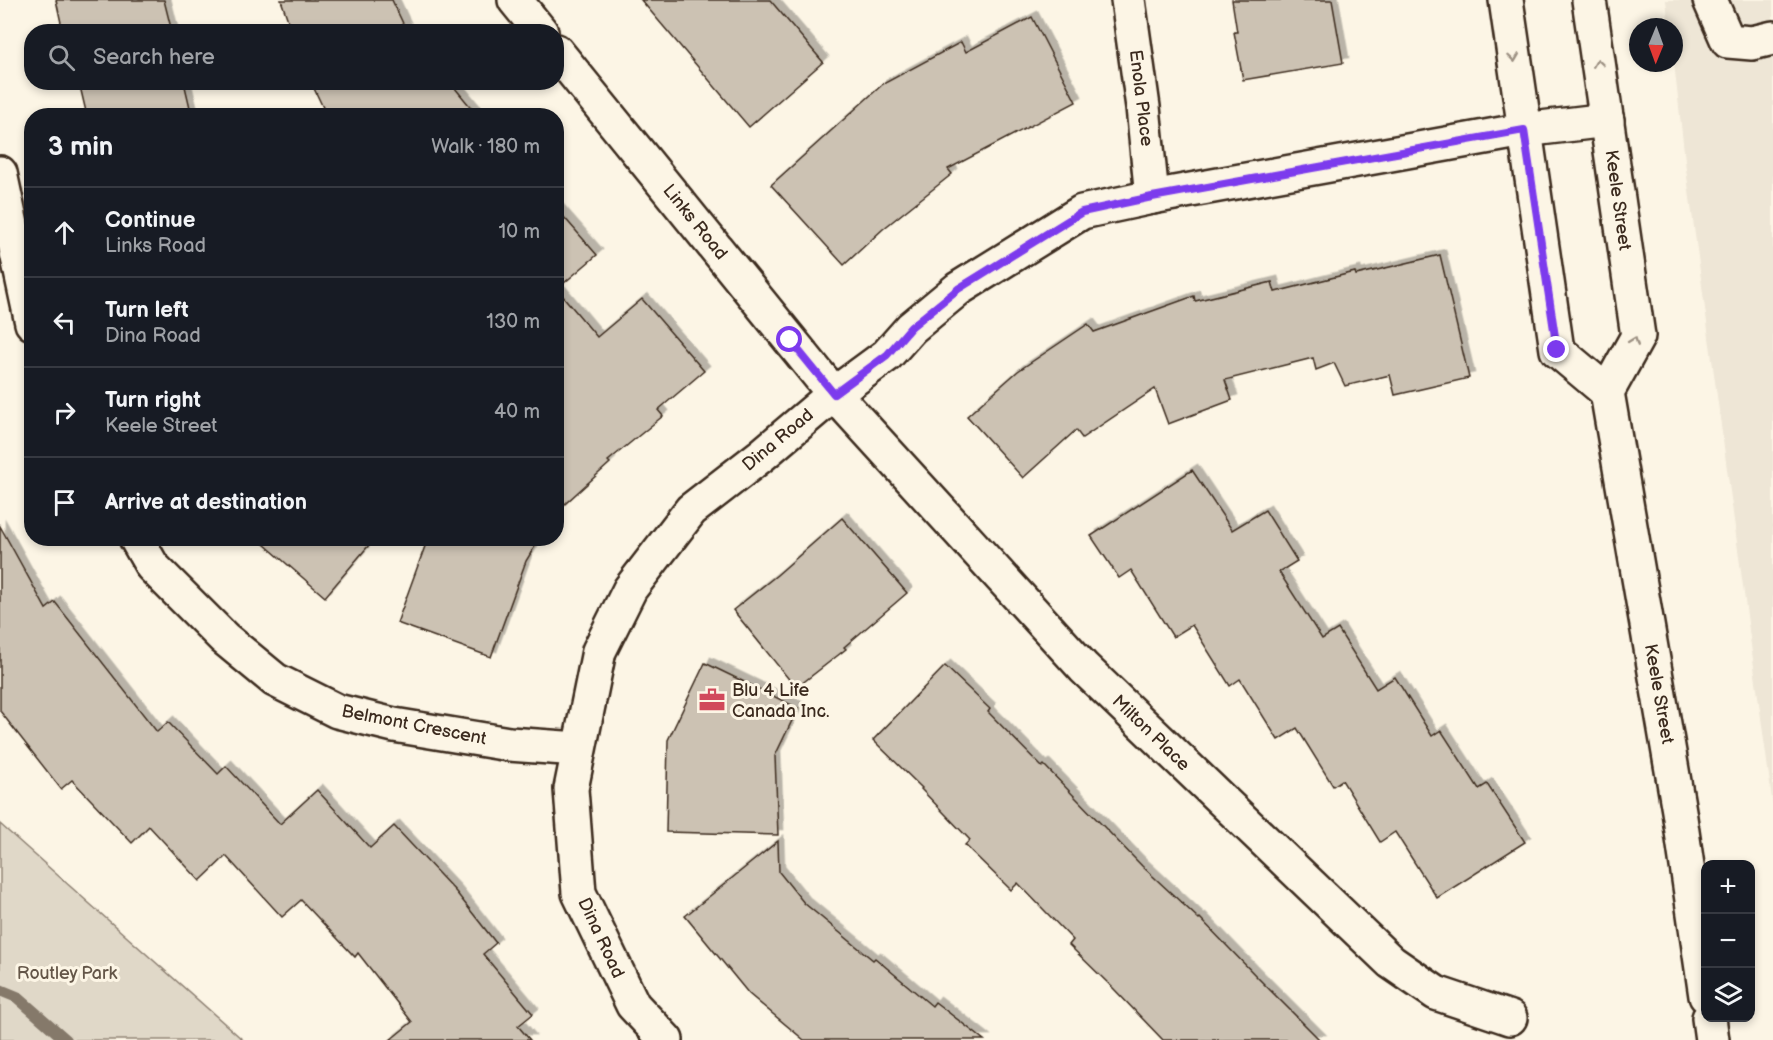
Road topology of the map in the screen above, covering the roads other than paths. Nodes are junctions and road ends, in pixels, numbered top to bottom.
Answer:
1 (515, 0) edge
2 (1128, 0) edge
3 (1506, 0) edge
4 (1589, 0) edge
5 (1710, 0) edge
6 (534, 24) edge
7 (1773, 38) edge
8 (564, 61) edge
9 (1607, 120) junction
10 (1524, 130) junction
11 (0, 173) edge
12 (1152, 197) junction
13 (24, 285) edge
14 (1607, 392) junction
15 (834, 394) junction
16 (141, 546) edge
17 (578, 749) junction
18 (1702, 968) edge
19 (1510, 1018) dead end
20 (1709, 1022) edge
21 (666, 1040) edge
22 (1712, 1040) edge

1 - 6 street
2 - 12 street, Enola Place
3 -> 10 street
9 -> 4 street, Keele Street
5 - 7 street
8 - 15 street, Links Road
9 - 10 street, Dina Road
14 -> 9 street, Keele Street
10 - 12 street, Dina Road
10 - 14 street
11 - 13 street
12 - 15 street, Dina Road
14 - 18 street, Keele Street
15 - 17 street, Dina Road
15 - 19 street, Milton Place
16 - 17 street, Belmont Crescent
17 - 21 street, Dina Road
20 - 22 street

